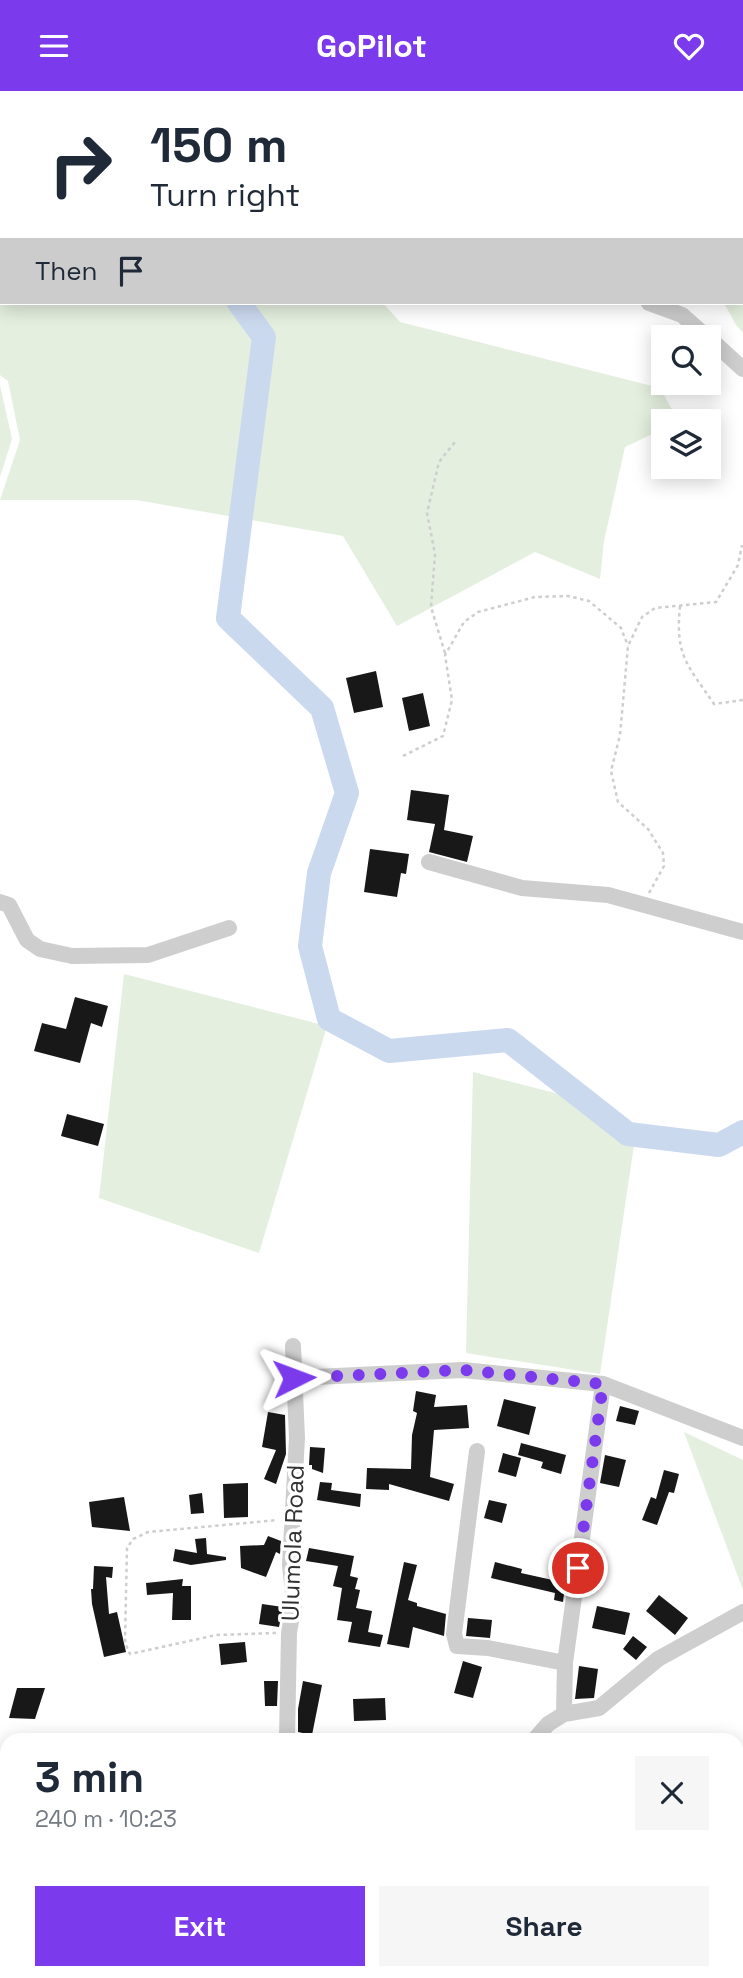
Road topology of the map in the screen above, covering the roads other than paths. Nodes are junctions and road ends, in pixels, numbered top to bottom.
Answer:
1 (654, 305) edge
2 (693, 325) edge
3 (721, 350) edge
4 (743, 369) edge
5 (429, 862) dead end
6 (0, 902) edge
7 (229, 928) dead end
8 (743, 932) edge
9 (293, 1346) dead end
10 (294, 1378) junction
11 (603, 1384) junction
12 (743, 1438) edge
13 (477, 1451) dead end
14 (743, 1612) edge
15 (565, 1663) junction
16 (564, 1714) junction
17 (287, 1733) edge
18 (540, 1733) edge

1 - 2 street
3 - 4 street
5 - 8 street
6 - 7 street
9 - 10 street, Ulumola Road
10 - 11 street
10 - 17 street, Ulumola Road
11 - 12 street
11 - 15 street
13 - 15 street
14 - 16 street
15 - 16 street
16 - 18 street

